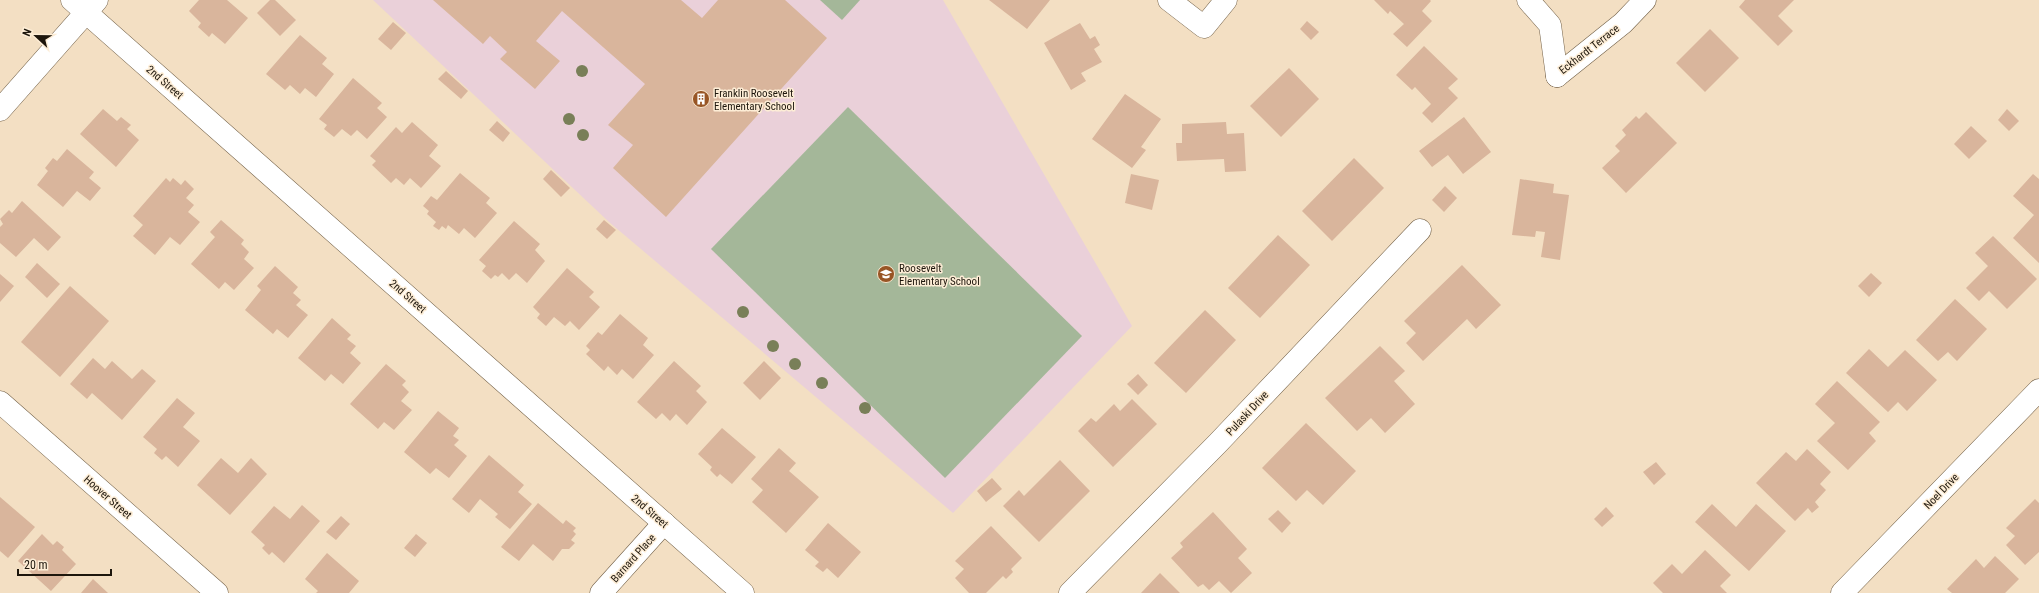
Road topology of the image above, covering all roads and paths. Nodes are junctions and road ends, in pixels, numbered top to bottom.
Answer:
1 (1168, 0) edge
2 (1226, 0) edge
3 (1528, 0) edge
4 (1645, 0) edge
5 (85, 4) edge
6 (0, 110) edge
7 (1420, 230) dead end
8 (2039, 390) edge
9 (0, 402) edge
10 (664, 523) junction
11 (217, 593) edge
12 (601, 593) edge
13 (743, 593) edge
14 (1070, 593) edge
15 (1842, 593) edge

1 - 2 street
3 - 4 street, Eckhardt Terrace
5 - 6 street
5 - 10 street, 2nd Street
7 - 14 street, Pulaski Drive
8 - 15 street, Noel Drive
9 - 11 street, Hoover Street
10 - 12 street, Barnard Place
10 - 13 street, 2nd Street

